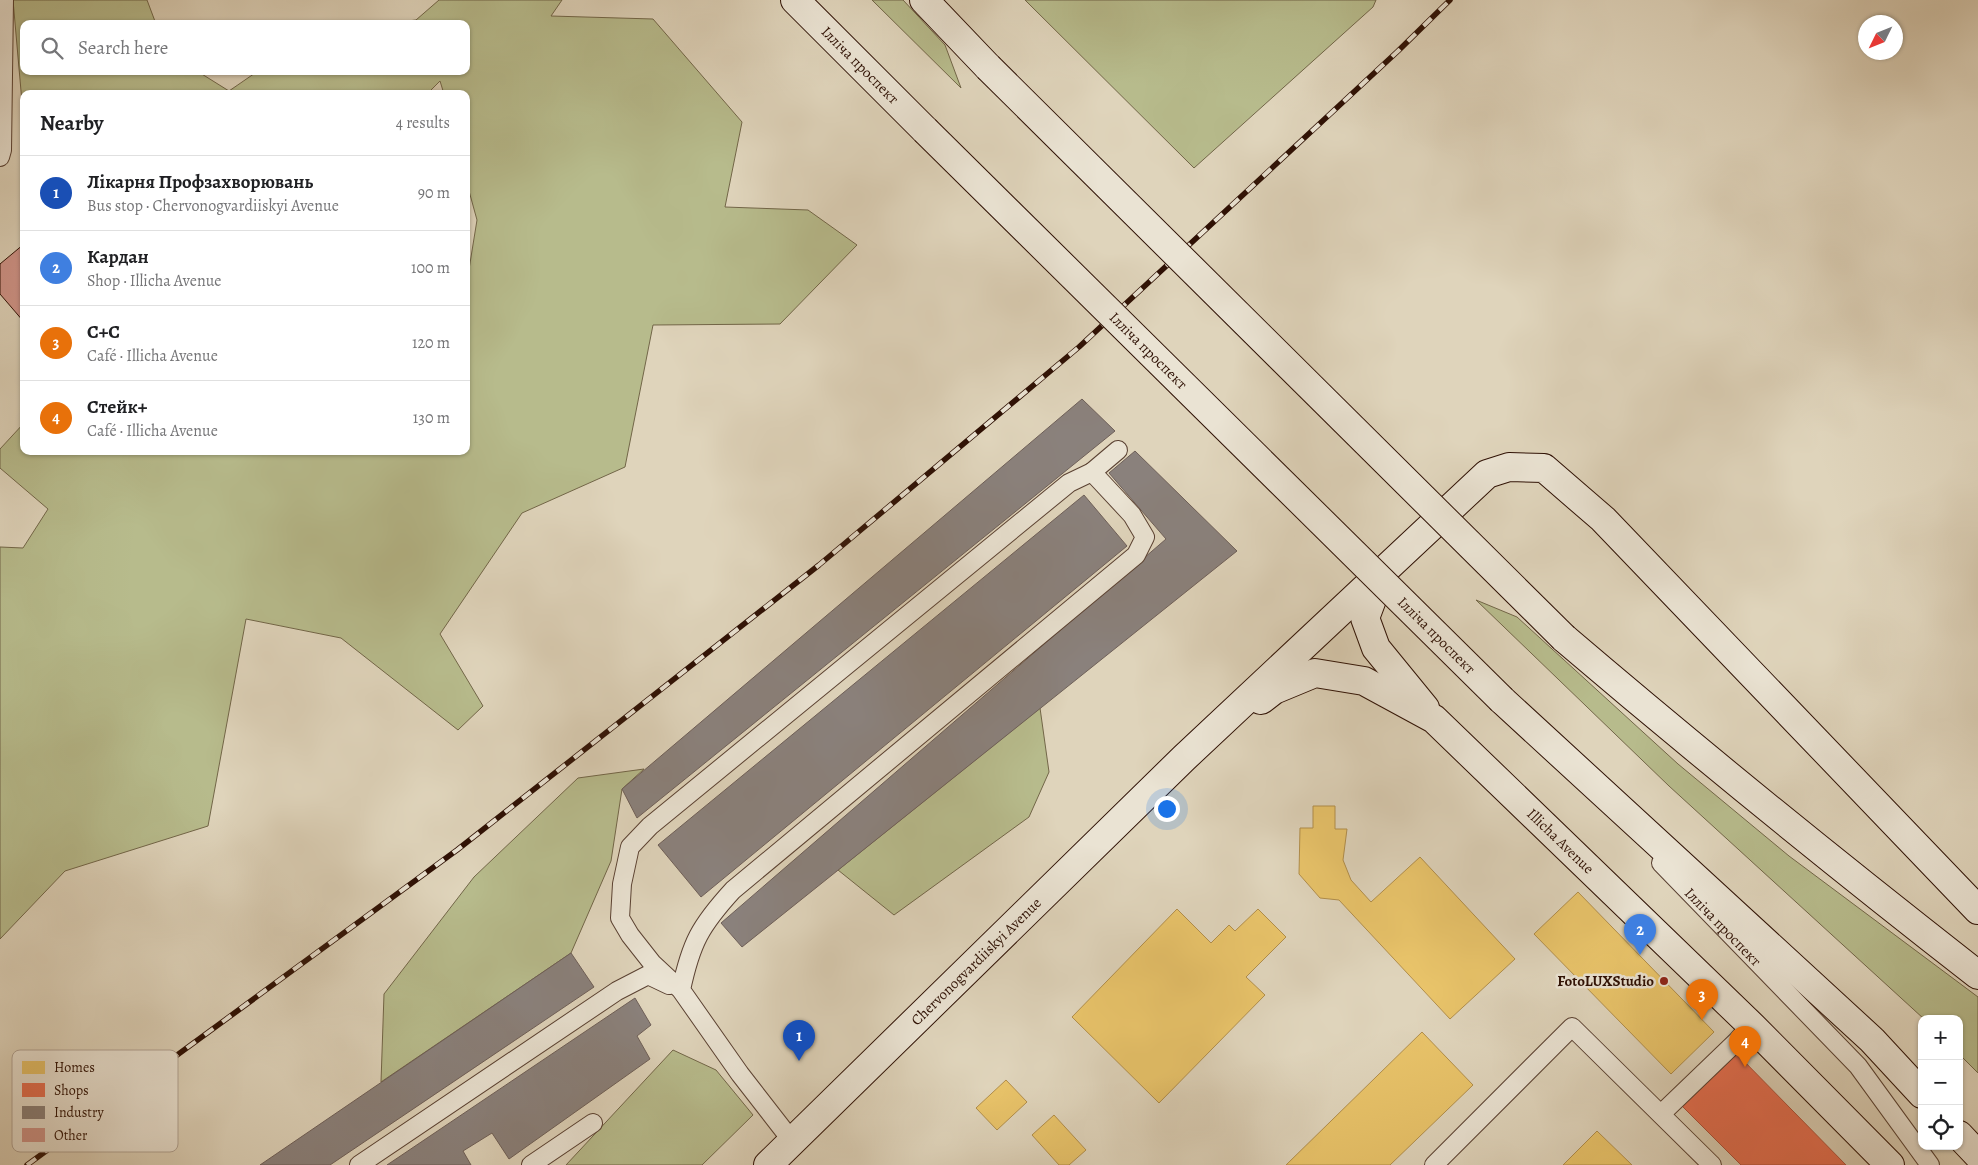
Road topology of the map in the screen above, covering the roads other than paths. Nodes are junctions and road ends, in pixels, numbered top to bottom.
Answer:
1 (4, 0) edge
2 (795, 0) edge
3 (924, 0) edge
4 (0, 157) edge
5 (1118, 450) dead end
6 (1092, 472) junction
7 (1383, 572) junction
8 (1502, 700) junction
9 (1434, 719) junction
10 (1184, 758) junction
11 (1978, 910) edge
12 (1978, 975) edge
13 (681, 990) junction
14 (1751, 1025) junction
15 (1872, 1040) junction
16 (1918, 1079) edge
17 (1918, 1090) edge
18 (1661, 1114) junction
19 (1963, 1116) edge
20 (592, 1123) dead end
21 (1978, 1129) edge
22 (1963, 1138) edge
23 (792, 1141) junction
24 (1978, 1155) edge
25 (360, 1165) edge
26 (530, 1165) edge
27 (768, 1165) edge
28 (1434, 1165) edge
29 (1712, 1165) edge
30 (1890, 1165) edge
31 (1930, 1165) edge

1 - 4 lane
2 - 8 main road, Ілліча проспект, bridge
3 - 12 main road, bridge
5 - 6 lane
6 - 13 lane
6 - 13 lane
7 - 9 main road
7 - 10 main road
7 - 11 main road
8 - 15 main road, Ілліча проспект
8 - 31 lane, Ілліча проспект
9 - 10 main road, Illicha Avenue
9 - 14 main road, Illicha Avenue
10 - 23 main road, Chervonogvardiiskyi Avenue
13 - 23 lane
13 - 25 lane
14 - 18 lane
14 - 30 main road, Illicha Avenue
15 - 16 main road
15 - 17 main road, Ілліча проспект
18 - 28 lane
18 - 29 lane
19 - 21 main road
20 - 26 lane
22 - 24 main road
23 - 27 main road, Chervonogvardiiskyi Avenue

